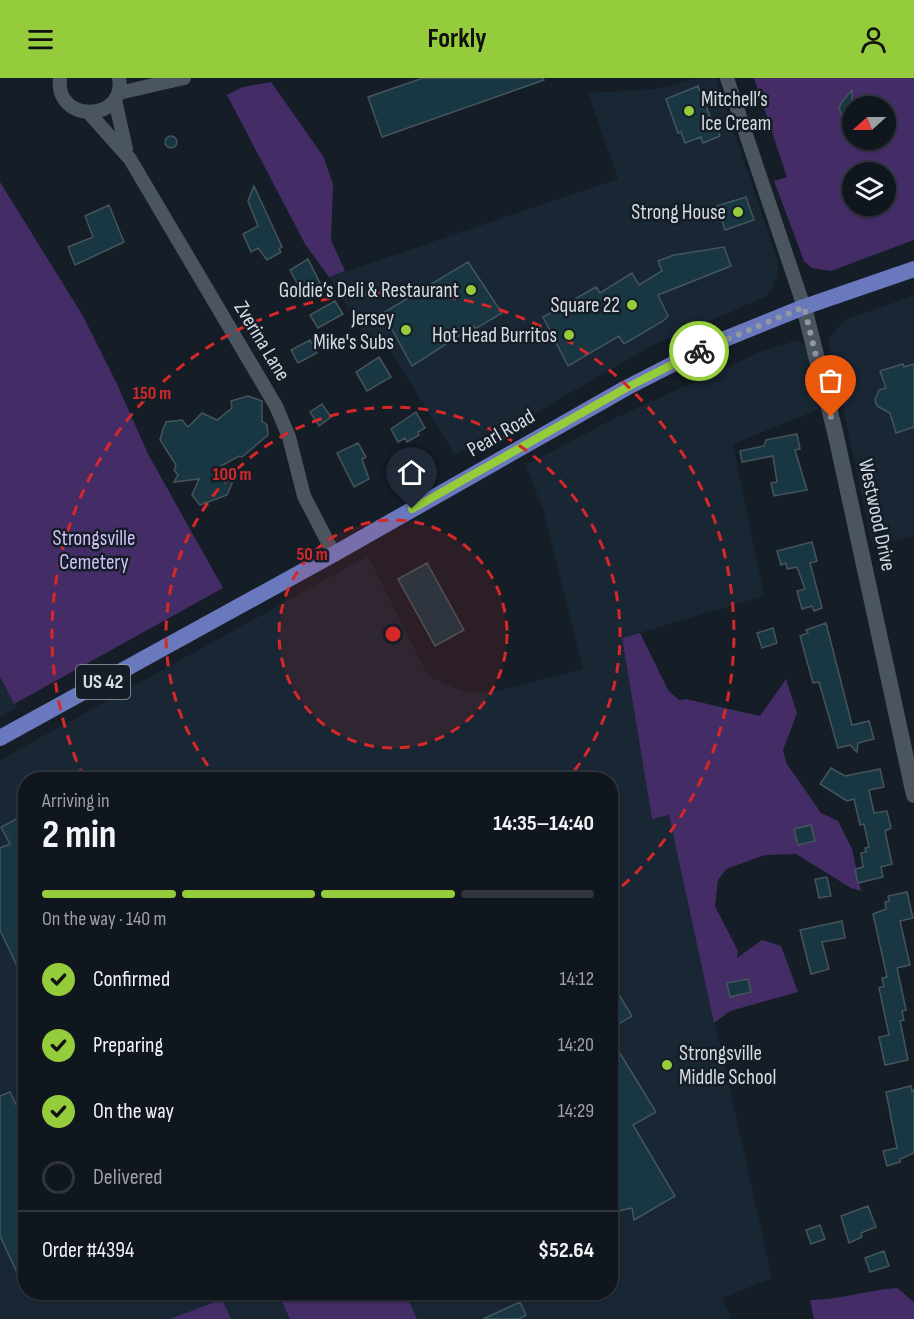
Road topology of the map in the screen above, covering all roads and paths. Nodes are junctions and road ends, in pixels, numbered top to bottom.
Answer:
1 (49, 78) edge
2 (119, 78) edge
3 (154, 78) edge
4 (727, 78) edge
5 (179, 79) edge
6 (60, 83) edge
7 (117, 97) junction
8 (89, 113) junction
9 (130, 159) junction
10 (914, 268) edge
11 (804, 307) junction
12 (334, 554) junction
13 (0, 738) edge
14 (914, 795) edge

1 - 6 street, Zverina Lane
2 - 7 street, Zverina Lane
3 - 5 street
4 - 11 street, Westwood Drive
5 - 7 street
6 - 8 street, Zverina Lane
7 - 8 street
7 - 9 street, Zverina Lane
8 - 9 street, Zverina Lane
9 - 12 street, Zverina Lane
10 - 11 main road, Pearl Road / US 42
11 - 12 main road, Pearl Road / US 42
11 - 14 street, Westwood Drive
12 - 13 main road, Pearl Road / US 42

